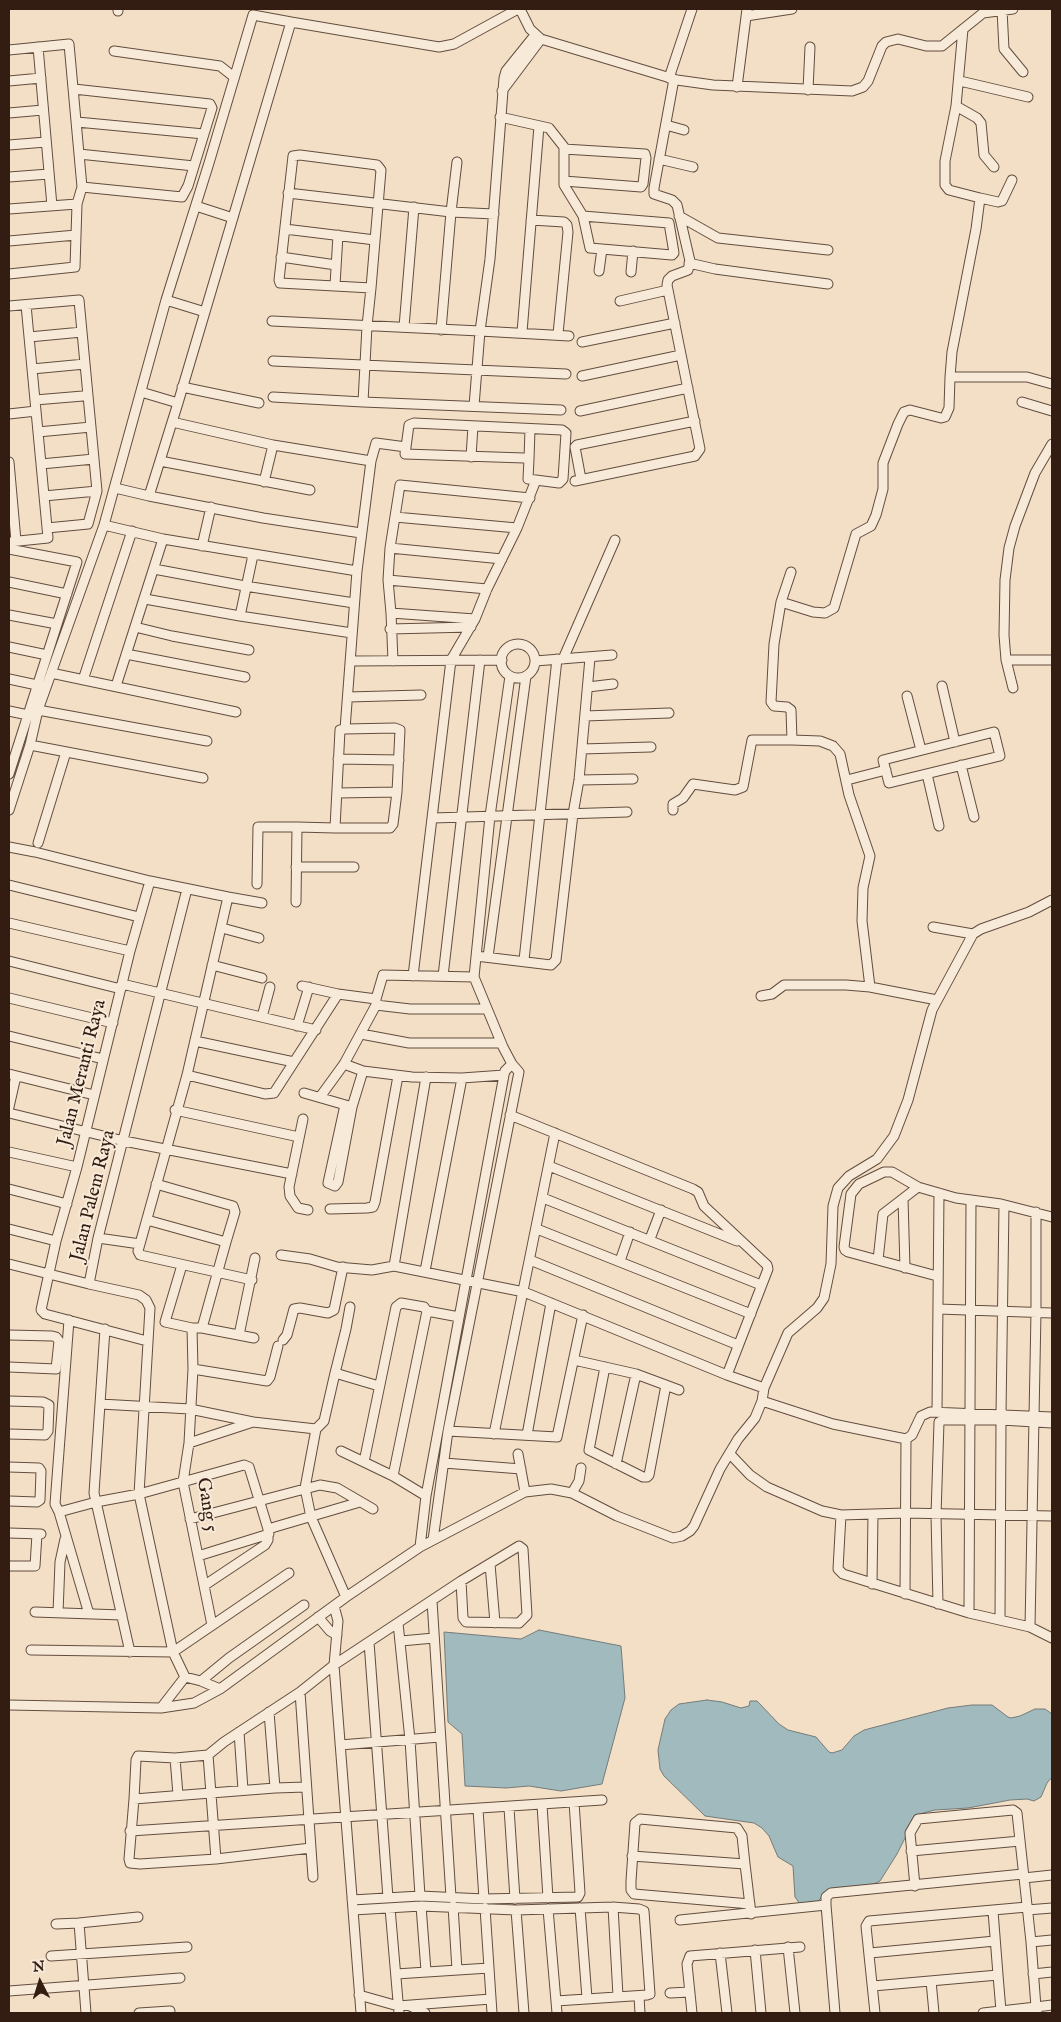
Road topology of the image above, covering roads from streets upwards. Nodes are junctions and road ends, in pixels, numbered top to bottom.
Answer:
1 (519, 9) edge
2 (692, 9) edge
3 (792, 9) edge
4 (1013, 9) edge
5 (1002, 10) junction
6 (746, 12) edge
7 (291, 22) junction
8 (963, 29) junction
9 (538, 37) junction
10 (38, 47) junction
11 (810, 47) dead end
12 (9, 50) edge
13 (114, 51) dead end
14 (1022, 72) dead end
15 (234, 77) junction
16 (41, 78) junction
17 (672, 78) junction
18 (9, 80) edge
19 (960, 81) junction
20 (737, 87) junction
21 (74, 89) junction
22 (808, 90) junction
23 (1028, 97) dead end
24 (956, 106) junction
25 (44, 110) junction
26 (9, 113) edge
27 (500, 117) junction
28 (77, 122) junction
29 (666, 125) junction
30 (539, 126) junction
31 (684, 130) dead end
32 (204, 134) junction
33 (46, 142) junction
34 (9, 145) edge
35 (564, 148) junction
36 (79, 154) junction
37 (659, 159) junction
38 (457, 162) dead end
39 (194, 166) junction
40 (693, 167) dead end
41 (994, 167) dead end
42 (49, 174) junction
43 (9, 177) edge
44 (1012, 180) dead end
45 (564, 181) junction
46 (82, 187) junction
47 (288, 193) junction
48 (980, 198) junction
49 (77, 204) junction
50 (378, 204) junction
51 (52, 206) junction
52 (196, 206) junction
53 (414, 207) junction
54 (9, 209) edge
55 (451, 212) junction
56 (494, 214) junction
57 (583, 216) junction
58 (679, 216) junction
59 (233, 218) junction
60 (531, 220) junction
61 (285, 229) junction
62 (76, 235) junction
63 (338, 236) junction
64 (375, 240) junction
65 (9, 241) edge
66 (602, 249) junction
67 (828, 250) dead end
68 (633, 251) junction
69 (281, 257) junction
70 (689, 263) junction
71 (336, 265) junction
72 (599, 271) dead end
73 (631, 272) dead end
74 (9, 274) edge
75 (828, 284) dead end
76 (335, 285) junction
77 (371, 288) junction
78 (668, 290) junction
79 (166, 300) junction
80 (620, 301) dead end
81 (26, 305) junction
82 (9, 306) edge
83 (205, 312) junction
84 (272, 321) dead end
85 (675, 323) junction
86 (366, 326) junction
87 (404, 327) junction
88 (441, 330) junction
89 (480, 331) junction
90 (82, 332) junction
91 (522, 332) junction
92 (558, 334) junction
93 (569, 336) dead end
94 (29, 337) junction
95 (582, 342) dead end
96 (681, 355) junction
97 (274, 361) dead end
98 (86, 364) junction
99 (365, 364) junction
100 (32, 369) junction
101 (476, 370) junction
102 (566, 374) dead end
103 (582, 376) dead end
104 (950, 377) junction
105 (1052, 384) edge
106 (182, 387) junction
107 (688, 388) junction
108 (141, 392) junction
109 (83, 396) dead end
110 (273, 397) dead end
111 (35, 400) junction
112 (363, 402) junction
113 (1022, 402) dead end
114 (178, 403) junction
115 (258, 403) dead end
116 (474, 406) junction
117 (561, 410) dead end
118 (36, 411) junction
119 (580, 411) dead end
120 (1052, 411) edge
121 (9, 414) edge
122 (695, 421) junction
123 (172, 422) junction
124 (473, 426) junction
125 (92, 427) junction
126 (530, 429) junction
127 (38, 432) junction
128 (1052, 444) edge
129 (273, 445) junction
130 (406, 447) junction
131 (471, 457) junction
132 (94, 459) junction
133 (529, 459) junction
134 (160, 461) junction
135 (371, 461) junction
136 (9, 462) edge
137 (41, 464) junction
138 (536, 480) junction
139 (264, 482) junction
140 (115, 488) junction
141 (310, 490) dead end
142 (98, 492) junction
143 (44, 496) junction
144 (149, 496) junction
145 (530, 498) junction
146 (211, 507) junction
147 (395, 517) junction
148 (104, 525) junction
149 (47, 528) junction
150 (517, 528) junction
151 (132, 531) junction
152 (362, 533) junction
153 (163, 539) junction
154 (615, 540) dead end
155 (12, 542) edge
156 (202, 546) junction
157 (390, 548) junction
158 (9, 549) edge
159 (252, 555) junction
160 (502, 559) junction
161 (154, 569) junction
162 (357, 571) junction
163 (790, 572) dead end
164 (388, 580) junction
165 (9, 582) edge
166 (245, 586) junction
167 (487, 589) junction
168 (67, 594) junction
169 (145, 599) junction
170 (781, 602) junction
171 (354, 603) junction
172 (390, 613) junction
173 (9, 615) edge
174 (240, 616) junction
175 (473, 623) junction
176 (57, 624) junction
177 (135, 628) junction
178 (390, 629) junction
179 (352, 633) junction
180 (9, 647) edge
181 (250, 650) dead end
182 (47, 654) junction
183 (126, 654) junction
184 (612, 655) dead end
185 (590, 658) junction
186 (560, 659) junction
187 (451, 660) junction
188 (480, 660) junction
189 (502, 660) junction
190 (1006, 660) junction
191 (1052, 660) edge
192 (350, 661) junction
193 (392, 661) junction
194 (535, 661) junction
195 (51, 673) junction
196 (510, 676) junction
197 (526, 676) junction
198 (245, 677) dead end
199 (9, 679) edge
200 (83, 680) junction
201 (613, 684) dead end
202 (37, 685) junction
203 (116, 686) junction
204 (942, 686) dead end
205 (588, 687) junction
206 (1013, 688) dead end
207 (421, 695) dead end
208 (348, 696) junction
209 (908, 696) dead end
210 (38, 710) junction
211 (9, 711) edge
212 (236, 712) dead end
213 (669, 713) dead end
214 (28, 715) junction
215 (585, 716) junction
216 (345, 729) junction
217 (792, 740) junction
218 (208, 741) dead end
219 (956, 742) junction
220 (13, 745) edge
221 (30, 745) junction
222 (651, 747) dead end
223 (582, 749) junction
224 (921, 750) junction
225 (66, 752) junction
226 (338, 759) junction
227 (399, 760) junction
228 (961, 765) junction
229 (886, 770) junction
230 (9, 774) edge
231 (926, 774) junction
232 (203, 778) dead end
233 (633, 779) dead end
234 (579, 780) junction
235 (847, 780) junction
236 (397, 792) junction
237 (337, 793) junction
238 (9, 810) edge
239 (673, 810) dead end
240 (626, 812) dead end
241 (540, 814) junction
242 (573, 814) junction
243 (462, 816) junction
244 (492, 816) junction
245 (506, 816) junction
246 (974, 817) dead end
247 (433, 818) junction
248 (939, 826) dead end
249 (297, 827) junction
250 (335, 828) junction
251 (38, 843) dead end
252 (9, 847) edge
253 (296, 867) junction
254 (354, 867) dead end
255 (150, 881) junction
256 (257, 884) dead end
257 (9, 885) edge
258 (187, 889) junction
259 (228, 897) junction
260 (1052, 900) edge
261 (296, 902) dead end
262 (262, 903) dead end
263 (139, 917) junction
264 (9, 923) edge
265 (222, 928) junction
266 (933, 928) dead end
267 (973, 934) junction
268 (260, 938) dead end
269 (130, 951) junction
270 (476, 956) junction
271 (488, 957) junction
272 (524, 960) junction
273 (9, 961) edge
274 (212, 965) junction
275 (414, 976) junction
276 (443, 976) junction
277 (474, 977) junction
278 (262, 978) dead end
279 (121, 986) junction
280 (870, 986) junction
281 (270, 987) dead end
282 (161, 994) junction
283 (338, 994) junction
284 (761, 996) dead end
285 (9, 998) edge
286 (937, 1000) junction
287 (376, 1002) junction
288 (202, 1003) junction
289 (486, 1009) junction
290 (262, 1017) junction
291 (113, 1023) junction
292 (297, 1026) junction
293 (316, 1030) junction
294 (361, 1034) junction
295 (9, 1036) edge
296 (195, 1041) junction
297 (501, 1043) junction
298 (103, 1059) junction
299 (294, 1062) junction
300 (344, 1064) junction
301 (512, 1064) junction
302 (363, 1071) junction
303 (13, 1075) edge
304 (187, 1075) junction
305 (398, 1076) junction
306 (504, 1076) junction
307 (426, 1077) junction
308 (462, 1078) junction
309 (304, 1093) dead end
310 (94, 1095) junction
311 (320, 1097) junction
312 (9, 1106) edge
313 (349, 1106) junction
314 (175, 1110) junction
315 (9, 1113) edge
316 (510, 1115) junction
317 (303, 1119) dead end
318 (86, 1130) junction
319 (555, 1133) junction
320 (300, 1137) junction
321 (124, 1140) junction
322 (165, 1149) junction
323 (9, 1152) edge
324 (549, 1166) junction
325 (77, 1167) junction
326 (866, 1167) junction
327 (292, 1174) junction
328 (156, 1184) junction
329 (859, 1184) junction
330 (918, 1187) junction
331 (9, 1189) edge
332 (939, 1192) junction
333 (543, 1198) junction
334 (903, 1199) junction
335 (971, 1201) junction
336 (67, 1204) junction
337 (1004, 1205) junction
338 (330, 1209) dead end
339 (308, 1210) dead end
340 (661, 1210) junction
341 (1036, 1212) junction
342 (1052, 1217) edge
343 (147, 1220) junction
344 (9, 1229) edge
345 (537, 1229) junction
346 (630, 1232) junction
347 (98, 1238) junction
348 (650, 1239) junction
349 (56, 1241) junction
350 (226, 1242) junction
351 (742, 1242) junction
352 (140, 1244) junction
353 (281, 1255) dead end
354 (255, 1258) dead end
355 (530, 1260) junction
356 (878, 1260) junction
357 (620, 1261) junction
358 (9, 1264) edge
359 (182, 1265) junction
360 (394, 1266) junction
361 (343, 1267) junction
362 (905, 1268) junction
363 (425, 1271) junction
364 (217, 1272) junction
365 (49, 1274) junction
366 (937, 1276) junction
367 (252, 1280) junction
368 (466, 1280) junction
369 (477, 1282) junction
370 (89, 1284) junction
371 (761, 1285) junction
372 (524, 1292) junction
373 (551, 1303) junction
374 (350, 1307) dead end
375 (938, 1309) junction
376 (970, 1310) junction
377 (426, 1311) junction
378 (1004, 1311) junction
379 (1036, 1312) junction
380 (1052, 1313) edge
381 (751, 1314) junction
382 (583, 1315) junction
383 (459, 1317) junction
384 (69, 1320) junction
385 (149, 1320) junction
386 (165, 1322) junction
387 (192, 1328) junction
388 (202, 1328) junction
389 (104, 1330) junction
390 (239, 1334) junction
391 (9, 1335) edge
392 (254, 1338) dead end
393 (147, 1340) junction
394 (738, 1345) junction
395 (574, 1360) junction
396 (9, 1367) edge
397 (605, 1367) junction
398 (192, 1369) junction
399 (334, 1373) junction
400 (636, 1374) junction
401 (726, 1375) junction
402 (666, 1385) junction
403 (379, 1386) junction
404 (764, 1388) junction
405 (679, 1390) dead end
406 (9, 1401) edge
407 (762, 1401) junction
408 (100, 1404) junction
409 (143, 1406) junction
410 (190, 1409) junction
411 (937, 1412) junction
412 (970, 1416) junction
413 (1001, 1417) junction
414 (1052, 1417) edge
415 (1033, 1419) junction
416 (253, 1422) junction
417 (1052, 1423) edge
418 (316, 1428) junction
419 (448, 1432) junction
420 (9, 1434) edge
421 (494, 1434) junction
422 (44, 1435) junction
423 (527, 1435) junction
424 (906, 1439) junction
425 (189, 1443) junction
426 (43, 1445) dead end
427 (341, 1451) dead end
428 (518, 1454) dead end
429 (730, 1454) junction
430 (364, 1462) junction
431 (444, 1463) junction
432 (616, 1464) junction
433 (9, 1467) edge
434 (581, 1468) dead end
435 (521, 1469) junction
436 (393, 1476) junction
437 (431, 1476) junction
438 (441, 1478) junction
439 (183, 1482) junction
440 (306, 1488) junction
441 (525, 1492) junction
442 (572, 1493) junction
443 (138, 1494) junction
444 (426, 1496) junction
445 (9, 1501) edge
446 (259, 1501) junction
447 (96, 1502) junction
448 (360, 1502) junction
449 (373, 1509) dead end
450 (59, 1512) junction
451 (905, 1513) junction
452 (873, 1514) junction
453 (841, 1515) junction
454 (936, 1515) junction
455 (968, 1515) junction
456 (1000, 1515) junction
457 (1033, 1515) junction
458 (1052, 1516) edge
459 (311, 1517) junction
460 (190, 1519) junction
461 (269, 1532) junction
462 (9, 1533) edge
463 (66, 1538) junction
464 (433, 1540) junction
465 (420, 1547) junction
466 (198, 1556) junction
467 (490, 1564) junction
468 (9, 1566) edge
469 (289, 1573) dead end
470 (461, 1581) junction
471 (872, 1584) junction
472 (205, 1585) junction
473 (905, 1594) junction
474 (346, 1597) junction
475 (432, 1601) junction
476 (938, 1604) junction
477 (304, 1605) dead end
478 (334, 1606) junction
479 (35, 1612) dead end
480 (58, 1613) junction
481 (969, 1613) junction
482 (89, 1614) junction
483 (122, 1615) junction
484 (318, 1617) junction
485 (1000, 1620) junction
486 (398, 1623) junction
487 (495, 1623) junction
488 (212, 1625) junction
489 (1030, 1628) junction
490 (337, 1635) junction
491 (434, 1638) junction
492 (1052, 1638) edge
493 (401, 1641) junction
494 (370, 1642) junction
495 (31, 1650) dead end
496 (130, 1652) junction
497 (173, 1652) junction
498 (334, 1665) junction
499 (185, 1677) junction
500 (201, 1681) junction
501 (220, 1689) junction
502 (300, 1692) junction
503 (9, 1705) edge
504 (161, 1708) junction
505 (269, 1712) junction
506 (239, 1732) junction
507 (440, 1737) junction
508 (410, 1740) junction
509 (377, 1743) junction
510 (340, 1745) junction
511 (208, 1754) junction
512 (175, 1758) junction
513 (306, 1787) junction
514 (275, 1788) junction
515 (243, 1790) junction
516 (211, 1794) junction
517 (178, 1795) junction
518 (134, 1799) junction
519 (602, 1800) dead end
520 (574, 1802) junction
521 (542, 1805) junction
522 (510, 1808) junction
523 (478, 1809) junction
524 (446, 1812) junction
525 (415, 1814) junction
526 (383, 1816) junction
527 (346, 1818) junction
528 (309, 1819) junction
529 (214, 1826) junction
530 (130, 1831) junction
531 (1020, 1842) junction
532 (311, 1848) junction
533 (911, 1851) junction
534 (632, 1856) junction
535 (216, 1858) junction
536 (745, 1864) junction
537 (1052, 1875) edge
538 (1024, 1876) junction
539 (313, 1877) dead end
540 (915, 1886) junction
541 (420, 1896) junction
542 (451, 1897) junction
543 (388, 1898) junction
544 (548, 1898) junction
545 (515, 1899) junction
546 (352, 1900) junction
547 (485, 1904) junction
548 (826, 1905) junction
549 (421, 1906) junction
550 (453, 1906) junction
551 (613, 1907) junction
552 (390, 1908) junction
553 (580, 1908) junction
554 (1027, 1908) junction
555 (1052, 1908) edge
556 (548, 1909) junction
557 (751, 1909) junction
558 (353, 1910) junction
559 (516, 1910) junction
560 (993, 1911) junction
561 (138, 1917) dead end
562 (680, 1920) dead end
563 (79, 1922) junction
564 (56, 1924) dead end
565 (1052, 1940) edge
566 (995, 1941) junction
567 (1031, 1942) junction
568 (800, 1946) dead end
569 (187, 1947) dead end
570 (788, 1947) junction
571 (754, 1950) junction
572 (870, 1952) junction
573 (720, 1953) junction
574 (81, 1954) junction
575 (51, 1956) dead end
576 (490, 1968) junction
577 (457, 1970) junction
578 (426, 1972) junction
579 (1052, 1972) edge
580 (396, 1974) junction
581 (1033, 1974) junction
582 (998, 1975) junction
583 (180, 1978) dead end
584 (931, 1981) junction
585 (84, 1985) junction
586 (873, 1986) junction
587 (9, 1991) edge
588 (690, 1992) junction
589 (670, 1993) dead end
590 (359, 1995) junction
591 (618, 1996) junction
592 (639, 1996) junction
593 (587, 1998) junction
594 (491, 1999) junction
595 (556, 2001) junction
596 (1052, 2005) edge
597 (409, 2006) junction
598 (398, 2010) edge
599 (1036, 2010) edge
600 (170, 2011) dead end
601 (1001, 2011) junction
602 (86, 2013) edge
603 (139, 2013) edge
604 (361, 2013) edge
605 (425, 2013) edge
606 (492, 2013) edge
607 (524, 2013) edge
608 (557, 2013) edge
609 (640, 2013) edge
610 (692, 2013) edge
611 (727, 2013) edge
612 (761, 2013) edge
613 (795, 2013) edge
614 (835, 2013) edge
615 (875, 2013) edge
616 (934, 2013) edge
617 (983, 2013) edge

1 - 7 street
1 - 9 street
2 - 17 street
3 - 6 street
4 - 5 street
5 - 8 street
5 - 14 street
6 - 20 street
7 - 15 street
7 - 59 street
8 - 19 street
8 - 22 street
9 - 17 street
9 - 27 street
10 - 12 street
10 - 16 street
10 - 21 street
11 - 22 street
13 - 15 street
15 - 52 street
16 - 18 street
16 - 25 street
17 - 20 street
17 - 29 street
19 - 23 street
19 - 24 street
20 - 22 street
21 - 28 street
21 - 32 street
24 - 41 street
24 - 48 street
25 - 26 street
25 - 33 street
27 - 30 street
27 - 56 street
28 - 32 street
28 - 36 street
29 - 31 street
29 - 37 street
30 - 35 street
30 - 60 street
32 - 39 street
33 - 34 street
33 - 42 street
35 - 45 street
35 - 45 street
36 - 39 street
36 - 46 street
37 - 40 street
37 - 58 street
38 - 55 street
39 - 46 street
42 - 43 street
42 - 51 street
44 - 48 street
45 - 57 street
46 - 49 street
47 - 50 street
47 - 50 street
47 - 61 street
48 - 104 street
49 - 51 street
49 - 62 street
50 - 53 street
50 - 64 street
51 - 54 street
52 - 59 street
52 - 79 street
53 - 55 street
53 - 87 street
55 - 56 street
55 - 88 street
56 - 89 street
57 - 66 street
57 - 68 street
58 - 67 street
58 - 70 street
59 - 83 street
60 - 91 street
60 - 92 street
61 - 63 street
61 - 69 street
62 - 65 street
62 - 74 street
63 - 64 street
63 - 71 street
64 - 77 street
66 - 68 street
66 - 72 street
68 - 73 street
69 - 71 street
69 - 76 street
70 - 75 street
70 - 78 street
71 - 76 street
76 - 77 street
77 - 86 street
78 - 80 street
78 - 85 street
79 - 83 street
79 - 108 street
81 - 82 street
81 - 90 street
81 - 94 street
83 - 106 street
84 - 86 street
85 - 95 street
85 - 96 street
86 - 87 street
86 - 99 street
87 - 88 street
88 - 89 street
89 - 91 street
89 - 101 street
90 - 94 street
90 - 98 street
91 - 92 street
92 - 93 street
94 - 100 street
96 - 103 street
96 - 107 street
97 - 99 street
98 - 100 street
98 - 125 street
99 - 101 street
99 - 112 street
100 - 111 street
101 - 102 street
101 - 116 street
104 - 105 street
104 - 170 street
106 - 114 street
106 - 115 street
107 - 119 street
107 - 122 street
108 - 114 street
108 - 140 street
109 - 111 street
110 - 112 street
111 - 118 street
112 - 116 street
113 - 120 street
114 - 123 street
116 - 117 street
118 - 121 street
118 - 127 street
122 - 122 street
123 - 129 street
123 - 134 street
124 - 126 street
124 - 130 street
124 - 131 street
125 - 127 street
125 - 132 street
126 - 133 street
126 - 138 street
127 - 137 street
128 - 190 street
129 - 135 street
129 - 139 street
130 - 131 street
130 - 135 street
131 - 133 street
132 - 137 street
132 - 142 street
133 - 138 street
134 - 139 street
134 - 144 street
135 - 152 street
136 - 155 street
137 - 143 street
138 - 145 street
139 - 141 street
140 - 144 street
140 - 148 street
142 - 143 street
142 - 149 street
143 - 149 street
144 - 146 street
145 - 147 street
145 - 150 street
146 - 152 street
146 - 156 street
147 - 150 street
147 - 157 street
148 - 151 street
148 - 195 street
149 - 155 street
150 - 160 street
151 - 153 street
151 - 200 street
152 - 162 street
153 - 156 street
153 - 161 street
154 - 186 street
156 - 159 street
157 - 160 street
157 - 164 street
158 - 168 street
159 - 162 street
159 - 166 street
160 - 167 street
161 - 166 street
161 - 169 street
162 - 171 street
163 - 170 street
164 - 167 street
164 - 172 street
165 - 168 street
166 - 171 street
166 - 174 street
167 - 175 street
168 - 176 street
169 - 174 street
169 - 177 street
170 - 217 street
171 - 179 street
172 - 175 street
172 - 178 street
173 - 176 street
174 - 179 street
175 - 178 street
175 - 187 street
176 - 182 street
177 - 181 street
177 - 183 street
178 - 193 street
179 - 192 street
180 - 182 street
182 - 202 street
183 - 198 street
183 - 203 street
184 - 185 street
185 - 186 street
185 - 205 street
186 - 194 street
186 - 241 street
187 - 188 street
187 - 193 street
187 - 247 street
188 - 189 street
188 - 243 street
189 - 194 street
189 - 196 street
190 - 191 street
190 - 206 street
192 - 193 street
192 - 208 street
194 - 197 street
195 - 200 street
195 - 210 street
196 - 197 street
196 - 244 street
197 - 245 street
199 - 202 street
200 - 203 street
201 - 205 street
202 - 214 street
203 - 212 street
204 - 219 street
205 - 215 street
207 - 208 street
208 - 216 street
209 - 224 street
210 - 218 street
210 - 221 street
211 - 214 street
213 - 215 street
214 - 220 street
215 - 223 street
216 - 226 street
216 - 227 street
217 - 235 street
217 - 239 street
219 - 224 street
219 - 228 street
220 - 230 street
221 - 225 street
221 - 238 street
222 - 223 street
223 - 234 street
224 - 229 street
225 - 232 street
225 - 251 street
226 - 227 street
226 - 237 street
227 - 236 street
228 - 231 street
228 - 246 street
229 - 231 street
229 - 235 street
231 - 248 street
233 - 234 street
234 - 242 street
235 - 280 street
236 - 237 street
236 - 250 street
237 - 250 street
240 - 242 street
241 - 242 street
241 - 245 street
241 - 272 street
242 - 272 street
243 - 244 street
243 - 247 street
243 - 276 street
244 - 245 street
244 - 270 street
245 - 271 street
247 - 275 street
249 - 250 street
249 - 253 street
249 - 256 street
252 - 255 street
253 - 254 street
253 - 261 street
255 - 258 street
255 - 263 street, Jalan Meranti Raya
257 - 263 street
258 - 259 street
258 - 282 street, Jalan Palem Raya
259 - 262 street
259 - 265 street
260 - 267 street
263 - 269 street, Jalan Meranti Raya
264 - 269 street
265 - 268 street
265 - 274 street
266 - 267 street
267 - 286 street
269 - 279 street, Jalan Meranti Raya
270 - 271 street
270 - 277 street
271 - 272 street
273 - 279 street
274 - 278 street
274 - 288 street
275 - 276 street
275 - 287 street
276 - 277 street
277 - 289 street
279 - 282 street
279 - 291 street, Jalan Meranti Raya
280 - 284 street
280 - 286 street
281 - 290 street
282 - 288 street
282 - 321 street, Jalan Palem Raya
283 - 287 street
283 - 292 street
283 - 293 street
285 - 291 street
286 - 326 street
287 - 289 street
287 - 294 street
288 - 290 street
288 - 296 street
289 - 297 street
290 - 292 street
291 - 298 street, Jalan Meranti Raya
292 - 293 street
293 - 299 street
294 - 297 street
294 - 300 street
295 - 298 street
296 - 299 street
296 - 304 street
297 - 301 street
298 - 310 street, Jalan Meranti Raya
299 - 304 street
300 - 302 street
300 - 311 street
301 - 306 street
301 - 316 street
302 - 305 street
302 - 313 street
303 - 310 street
303 - 312 street
304 - 314 street
305 - 307 street
305 - 338 street
306 - 308 street
306 - 368 street
307 - 308 street
307 - 360 street
308 - 363 street
309 - 311 street
310 - 318 street, Jalan Meranti Raya
311 - 313 street
313 - 313 street
314 - 320 street
314 - 322 street
315 - 318 street
316 - 319 street
316 - 369 street
317 - 320 street
318 - 321 street
318 - 325 street, Jalan Meranti Raya
319 - 324 street
319 - 351 street
320 - 327 street
321 - 322 street
321 - 347 street, Jalan Palem Raya
322 - 327 street
322 - 328 street
323 - 325 street
324 - 333 street
324 - 340 street
325 - 336 street, Jalan Meranti Raya
326 - 329 street
326 - 404 street
327 - 339 street
328 - 343 street
328 - 350 street
329 - 330 street
329 - 356 street
330 - 332 street
330 - 334 street
331 - 336 street
332 - 335 street
332 - 366 street
333 - 345 street
333 - 346 street
334 - 356 street
334 - 362 street
335 - 337 street
335 - 376 street
336 - 349 street, Jalan Meranti Raya
337 - 341 street
337 - 378 street
340 - 348 street
340 - 351 street
341 - 342 street
341 - 379 street
343 - 350 street
343 - 352 street
344 - 349 street
345 - 355 street
345 - 357 street
346 - 348 street
346 - 357 street
347 - 352 street
347 - 370 street, Jalan Palem Raya
348 - 371 street
349 - 365 street, Jalan Meranti Raya
350 - 364 street
351 - 371 street
352 - 359 street
353 - 361 street
354 - 367 street
355 - 372 street
355 - 394 street
356 - 362 street
357 - 381 street
358 - 365 street
359 - 364 street
359 - 386 street
360 - 361 street
360 - 363 street
361 - 398 street
362 - 366 street
363 - 368 street
364 - 367 street
364 - 388 street
365 - 370 street
365 - 384 street, Jalan Meranti Raya
366 - 375 street
367 - 390 street
368 - 369 street
368 - 383 street
369 - 372 street
369 - 419 street
370 - 385 street, Jalan Palem Raya
371 - 381 street
372 - 373 street
372 - 421 street
373 - 382 street
373 - 423 street
374 - 399 street
375 - 376 street
375 - 411 street
376 - 378 street
376 - 412 street
377 - 383 street
377 - 403 street
377 - 436 street
378 - 379 street
378 - 413 street
379 - 380 street
379 - 415 street
381 - 394 street
382 - 395 street
382 - 401 street
383 - 437 street
384 - 389 street
384 - 450 street
385 - 386 street
385 - 393 street, Jalan Palem Raya
386 - 387 street
387 - 388 street
387 - 398 street, Gang 5
388 - 390 street
389 - 393 street
389 - 408 street
390 - 392 street
391 - 396 street
393 - 409 street, Jalan Palem Raya
394 - 401 street
395 - 397 street
395 - 423 street
397 - 400 street
397 - 432 street
398 - 410 street, Gang 5
399 - 403 street
399 - 418 street
400 - 402 street
400 - 432 street
401 - 404 street
402 - 405 street
402 - 432 street
403 - 430 street
404 - 407 street
406 - 422 street
407 - 424 street
407 - 429 street
408 - 409 street
408 - 447 street
409 - 410 street
409 - 443 street, Jalan Palem Raya
410 - 416 street
410 - 425 street, Gang 5
411 - 412 street
411 - 424 street
412 - 413 street
412 - 454 street
412 - 455 street
413 - 415 street
413 - 456 street
414 - 415 street
415 - 417 street
415 - 457 street
416 - 418 street
416 - 425 street
418 - 440 street
419 - 421 street
419 - 431 street
420 - 422 street
421 - 423 street
422 - 426 street
424 - 451 street
425 - 439 street, Gang 5
427 - 430 street
428 - 435 street
429 - 442 street
429 - 453 street
430 - 436 street
431 - 435 street
431 - 438 street
433 - 445 street
434 - 442 street
435 - 441 street
436 - 444 street
437 - 438 street
437 - 444 street
438 - 464 street
439 - 443 street
439 - 446 street
439 - 460 street, Gang 5
440 - 446 street
440 - 448 street
440 - 459 street
441 - 442 street
441 - 464 street
443 - 447 street
443 - 497 street, Jalan Palem Raya
444 - 465 street
446 - 460 street
446 - 461 street
447 - 450 street
447 - 483 street
448 - 449 street
448 - 459 street
450 - 463 street
451 - 452 street
451 - 454 street
451 - 473 street
452 - 453 street
452 - 471 street
453 - 471 street
454 - 455 street
454 - 476 street
455 - 456 street
455 - 481 street
456 - 457 street
456 - 485 street
457 - 458 street
457 - 489 street
459 - 461 street
459 - 474 street
460 - 466 street, Gang 5
461 - 466 street
461 - 472 street
462 - 468 street
463 - 480 street
463 - 482 street
464 - 465 street
465 - 474 street
466 - 472 street, Gang 5
467 - 470 street
467 - 487 street
467 - 487 street
469 - 488 street
470 - 475 street
470 - 487 street
471 - 473 street
472 - 488 street, Gang 5
473 - 476 street
474 - 478 street
475 - 486 street
475 - 491 street
476 - 481 street
477 - 500 street
478 - 484 street
478 - 490 street
479 - 480 street
480 - 482 street
481 - 485 street
482 - 483 street
483 - 496 street
484 - 490 street
484 - 501 street
485 - 489 street
486 - 493 street
486 - 494 street
488 - 497 street
489 - 492 street
490 - 498 street
491 - 493 street
491 - 507 street
493 - 508 street
494 - 498 street
494 - 509 street
495 - 496 street
496 - 497 street
497 - 499 street, Jalan Palem Raya
498 - 502 street
498 - 510 street
499 - 500 street
499 - 504 street
500 - 501 street
501 - 504 street
502 - 505 street
502 - 513 street
503 - 504 street
505 - 506 street
505 - 514 street
506 - 511 street
506 - 515 street
507 - 508 street
507 - 524 street
508 - 509 street
508 - 525 street
509 - 510 street
509 - 526 street
510 - 527 street
511 - 512 street
511 - 516 street
512 - 517 street
512 - 518 street
513 - 514 street
513 - 528 street
514 - 515 street
515 - 516 street
516 - 517 street
516 - 529 street
517 - 518 street
518 - 530 street
519 - 520 street
520 - 521 street
520 - 544 street
521 - 522 street
521 - 544 street
522 - 523 street
522 - 545 street
523 - 524 street
523 - 547 street
524 - 525 street
524 - 542 street
525 - 526 street
525 - 541 street
526 - 527 street
526 - 543 street
527 - 528 street
527 - 546 street
528 - 529 street
528 - 532 street
529 - 530 street
529 - 535 street
530 - 535 street
531 - 533 street
531 - 533 street
531 - 538 street
532 - 535 street
532 - 539 street
533 - 540 street
534 - 536 street
534 - 536 street
534 - 557 street
536 - 557 street
537 - 538 street
538 - 540 street
538 - 554 street
540 - 548 street
541 - 542 street
541 - 543 street
542 - 547 street
543 - 546 street
544 - 545 street
545 - 547 street
546 - 558 street
547 - 550 street
547 - 559 street
547 - 576 street
548 - 557 street
548 - 614 street
549 - 550 street
549 - 552 street
549 - 578 street
550 - 577 street
551 - 553 street
551 - 591 street
551 - 592 street
552 - 558 street
552 - 580 street
553 - 556 street
553 - 593 street
554 - 555 street
554 - 560 street
554 - 567 street
556 - 559 street
556 - 595 street
557 - 562 street
558 - 590 street
559 - 607 street
560 - 566 street
560 - 572 street
561 - 563 street
563 - 564 street
563 - 574 street
565 - 567 street
566 - 572 street
566 - 582 street
567 - 581 street
568 - 570 street
569 - 574 street
570 - 571 street
570 - 613 street
571 - 573 street
571 - 612 street
572 - 586 street
573 - 588 street
573 - 611 street
574 - 575 street
574 - 585 street
576 - 577 street
576 - 594 street
577 - 578 street
578 - 580 street
579 - 581 street
580 - 598 street
581 - 599 street
582 - 584 street
582 - 601 street
583 - 585 street
584 - 586 street
584 - 616 street
585 - 587 street
585 - 602 street
586 - 615 street
588 - 589 street
588 - 610 street
590 - 598 street
590 - 604 street
591 - 592 street
591 - 593 street
592 - 609 street
593 - 595 street
594 - 597 street
594 - 606 street
595 - 608 street
596 - 599 street
597 - 598 street
597 - 605 street
599 - 601 street
600 - 603 street
601 - 617 street

